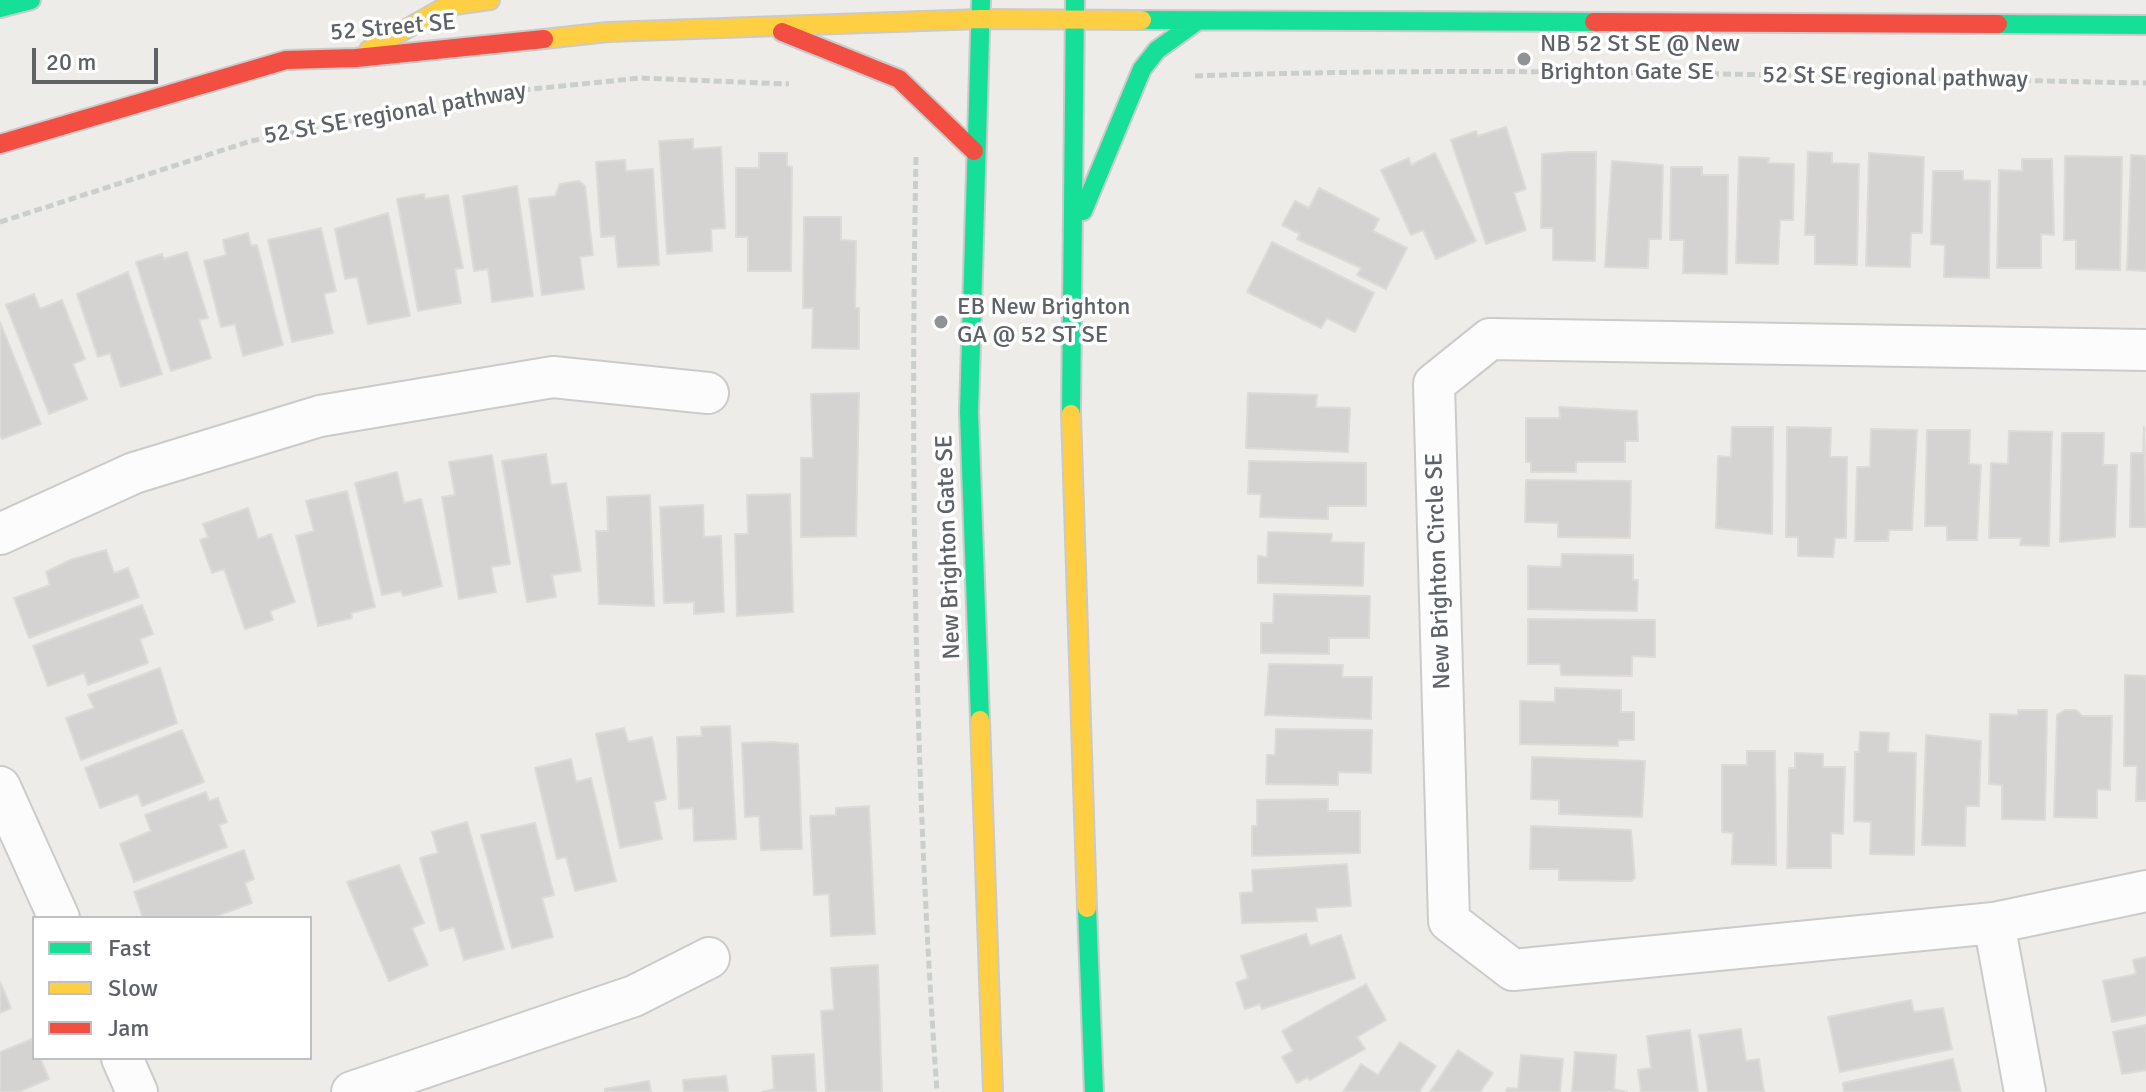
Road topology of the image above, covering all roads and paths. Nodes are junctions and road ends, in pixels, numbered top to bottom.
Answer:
1 (31, 0) edge
2 (490, 0) edge
3 (1009, 0) edge
4 (1075, 0) edge
5 (0, 8) edge
6 (981, 10) edge
7 (1075, 19) junction
8 (1196, 22) junction
9 (765, 25) junction
10 (2146, 25) edge
11 (356, 58) junction
12 (1179, 77) dead end
13 (2146, 83) edge
14 (801, 84) dead end
15 (0, 144) edge
16 (916, 145) dead end
17 (974, 151) junction
18 (0, 222) edge
19 (1074, 232) junction
20 (2146, 350) edge
21 (708, 393) dead end
22 (0, 534) edge
23 (0, 787) edge
24 (2146, 891) edge
25 (58, 916) edge
26 (1994, 923) junction
27 (709, 958) dead end
28 (123, 1060) edge
29 (137, 1092) edge
30 (352, 1092) edge
31 (937, 1092) edge
32 (993, 1092) edge
33 (1094, 1092) edge
34 (2025, 1092) edge

1 - 5 main road
2 - 11 main road
3 - 6 main road
4 - 7 main road
6 - 7 main road, 52 Street SE
6 - 9 main road, 52 Street SE
6 - 17 main road, New Brighton Gate SE
7 - 8 main road, 52 Street SE
7 - 19 main road
8 - 10 main road, 52 Street SE
8 - 19 main road
9 - 11 main road, 52 Street SE
9 - 17 main road
11 - 15 main road, 52 Street SE
12 - 13 path, 52 St SE regional pathway
14 - 18 path, 52 St SE regional pathway
16 - 31 path
17 - 32 main road, New Brighton Gate SE
19 - 33 main road
20 - 26 street, New Brighton Circle SE
21 - 22 street
23 - 25 street
24 - 26 street, New Brighton Circle SE
26 - 34 street
27 - 30 street
28 - 29 street

